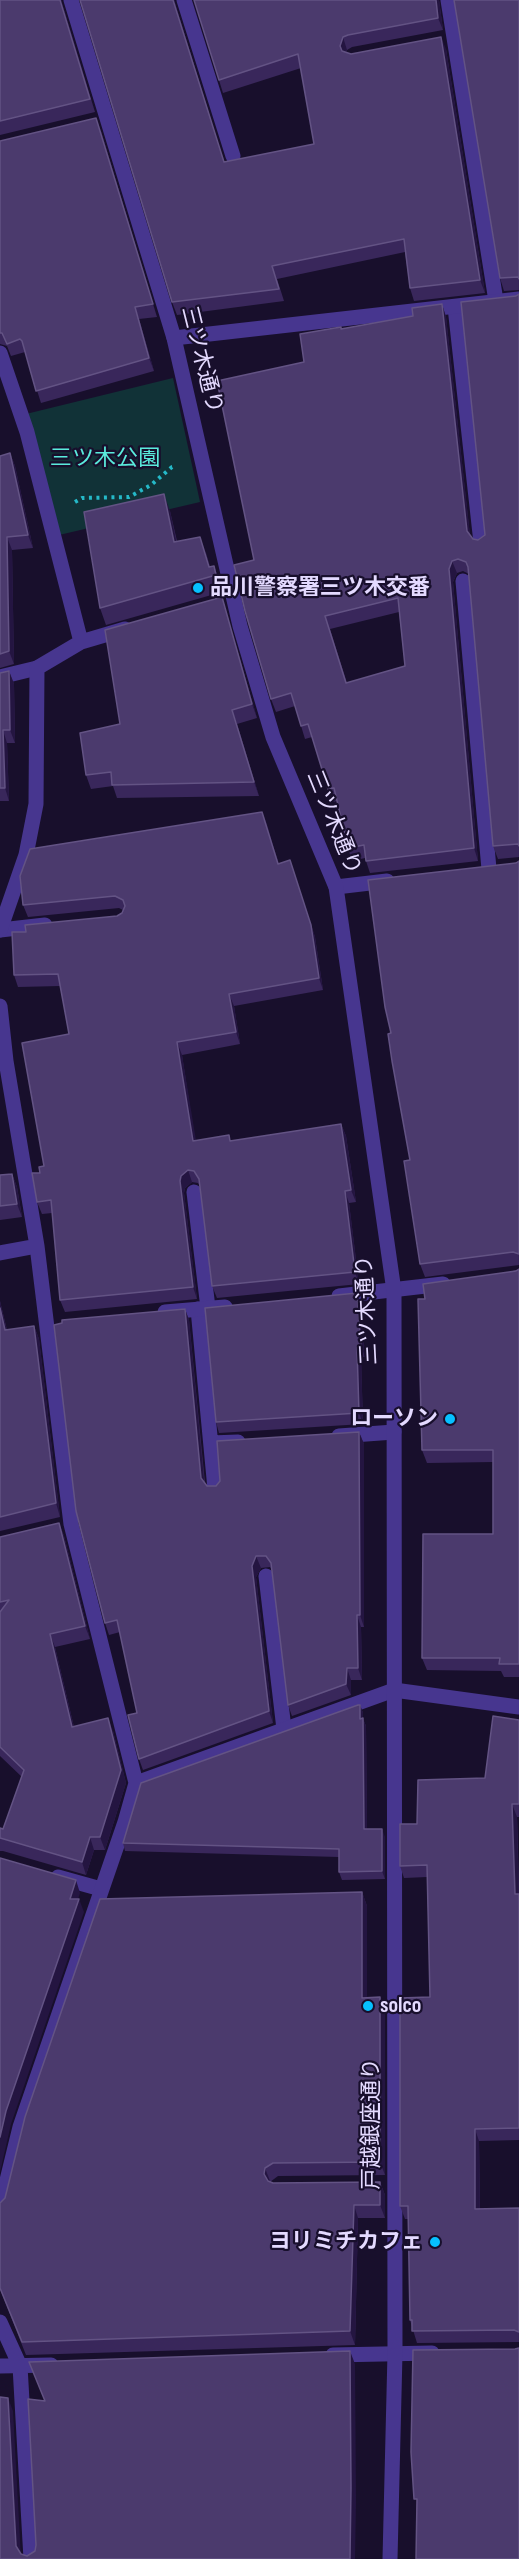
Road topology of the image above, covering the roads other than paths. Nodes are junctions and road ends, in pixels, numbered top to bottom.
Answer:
1 (71, 0) edge
2 (184, 0) edge
3 (448, 0) edge
4 (108, 119) junction
5 (91, 123) edge
6 (233, 156) dead end
7 (519, 299) edge
8 (496, 301) junction
9 (454, 307) junction
10 (174, 338) junction
11 (0, 353) edge
12 (481, 543) edge
13 (463, 580) dead end
14 (135, 627) edge
15 (81, 642) junction
16 (37, 668) junction
17 (0, 677) edge
18 (509, 867) edge
19 (406, 879) edge
20 (336, 887) junction
21 (66, 924) edge
22 (0, 930) edge
23 (0, 1006) edge
24 (3, 1061) edge
25 (194, 1192) dead end
26 (37, 1246) junction
27 (0, 1253) edge
28 (462, 1282) edge
29 (393, 1291) junction
30 (324, 1297) edge
31 (243, 1305) edge
32 (203, 1309) junction
33 (151, 1314) edge
34 (394, 1432) junction
35 (325, 1437) edge
36 (256, 1441) edge
37 (211, 1443) junction
38 (215, 1489) edge
39 (266, 1576) dead end
40 (394, 1690) junction
41 (519, 1707) edge
42 (284, 1730) junction
43 (136, 1783) junction
44 (45, 1873) edge
45 (101, 1889) junction
46 (0, 2209) edge
47 (0, 2322) edge
48 (395, 2353) junction
49 (451, 2353) edge
50 (313, 2356) edge
51 (67, 2365) edge
52 (0, 2366) edge
53 (20, 2366) junction
54 (31, 2559) edge
55 (390, 2559) edge

1 - 4 street, 三ツ木通り
2 - 6 street
3 - 8 street
4 - 5 street
4 - 10 street, 三ツ木通り
7 - 8 street
8 - 9 street
9 - 10 street
9 - 12 street
10 - 20 street, 三ツ木通り
11 - 15 street
13 - 18 street
14 - 15 street
15 - 16 street
16 - 17 street
16 - 22 street
19 - 20 street
20 - 29 street, 三ツ木通り
21 - 22 street
23 - 24 street
24 - 26 street
25 - 32 street
26 - 27 street
26 - 43 street
28 - 29 street
29 - 30 street
29 - 34 street, 三ツ木通り
31 - 32 street
32 - 33 street
32 - 37 street
34 - 35 street
34 - 40 street, 三ツ木通り
36 - 37 street
37 - 38 street
39 - 42 street
40 - 41 street
40 - 42 street
40 - 48 street, 戸越銀座通り
42 - 43 street
43 - 45 street
44 - 45 street
45 - 46 street
47 - 53 street
48 - 49 street
48 - 50 street
48 - 55 street, 戸越銀座通り
51 - 53 street
52 - 53 street
53 - 54 street

